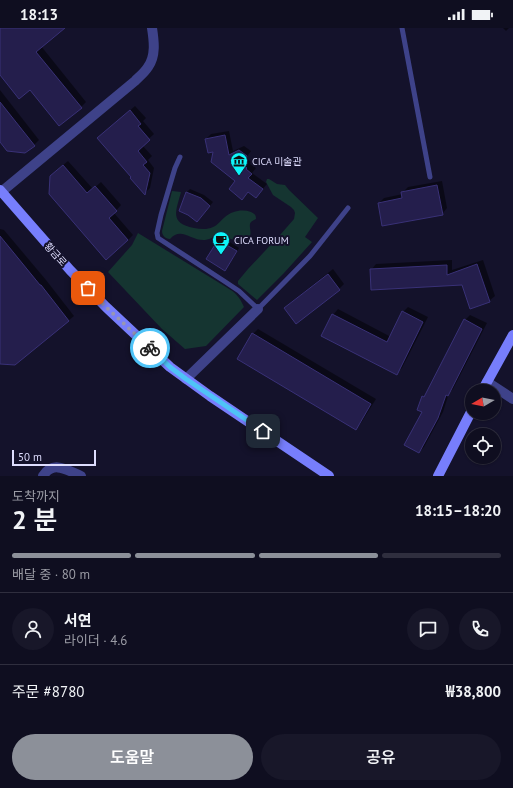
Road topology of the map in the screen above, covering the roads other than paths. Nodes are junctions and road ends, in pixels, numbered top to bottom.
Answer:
1 (152, 28) edge
2 (402, 28) edge
3 (180, 157) dead end
4 (430, 177) dead end
5 (0, 192) edge
6 (348, 208) dead end
7 (258, 309) junction
8 (513, 335) edge
9 (186, 379) junction
10 (486, 384) edge
11 (501, 394) edge
12 (513, 399) edge
13 (467, 420) edge
14 (42, 476) edge
15 (81, 476) edge
16 (329, 476) edge
17 (438, 476) edge

1 - 5 street
2 - 4 lane
3 - 7 lane
5 - 9 street, 황금로
6 - 7 lane
7 - 9 street
8 - 10 street
9 - 16 street, 황금로
11 - 12 street
13 - 17 street
14 - 15 street

